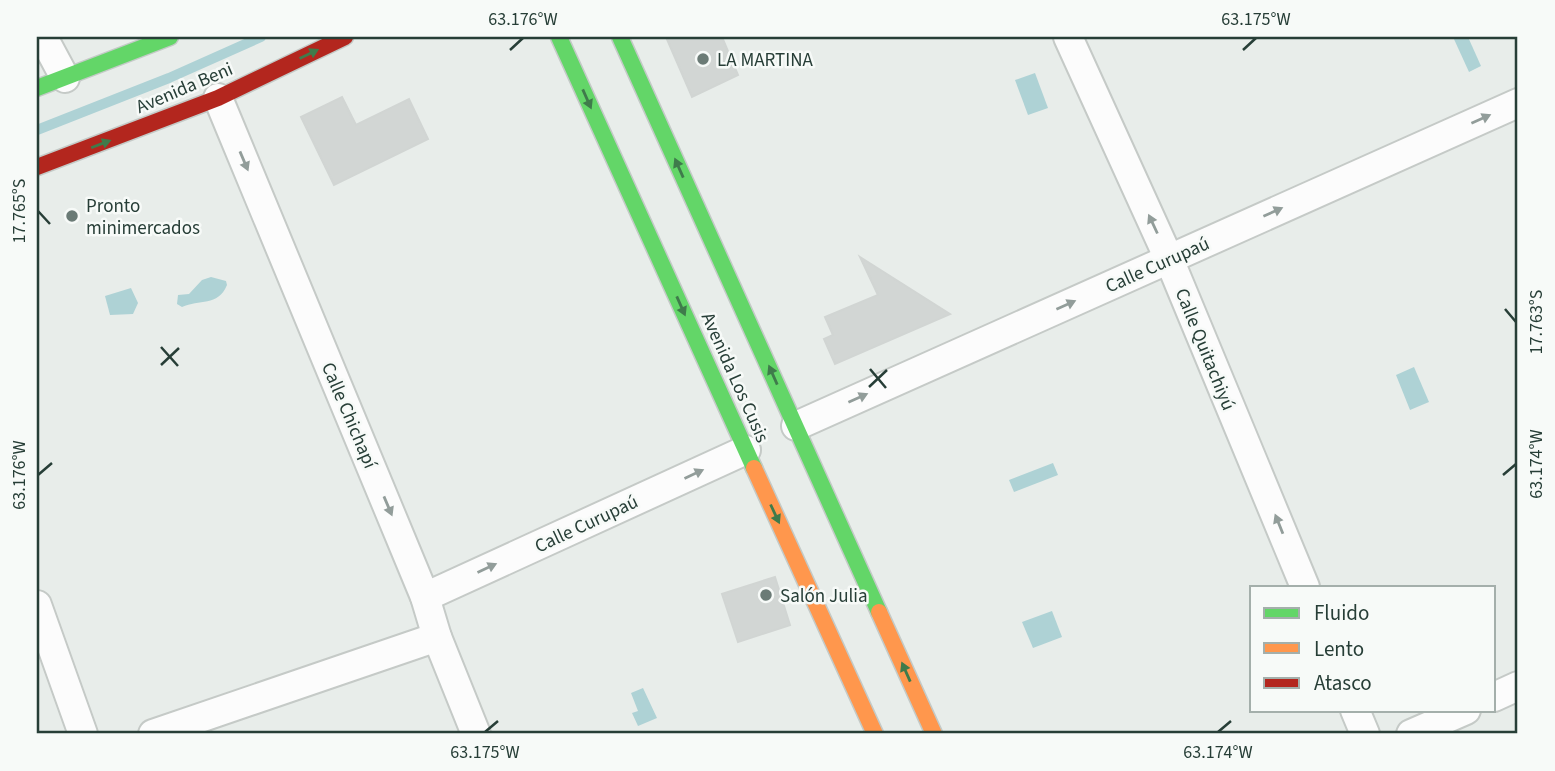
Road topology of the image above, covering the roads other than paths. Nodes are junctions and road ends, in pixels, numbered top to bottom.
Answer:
1 (44, 37) edge
2 (170, 37) edge
3 (345, 37) edge
4 (559, 37) edge
5 (620, 37) edge
6 (1068, 37) edge
7 (65, 78) junction
8 (37, 88) edge
9 (218, 98) junction
10 (1518, 103) edge
11 (37, 167) edge
12 (1169, 259) junction
13 (796, 426) junction
14 (746, 450) junction
15 (1305, 586) edge
16 (425, 597) junction
17 (37, 605) edge
18 (437, 637) junction
19 (1518, 686) edge
20 (1496, 696) edge
21 (1356, 712) edge
22 (1461, 712) edge
23 (83, 734) edge
24 (153, 734) edge
25 (476, 734) edge
26 (874, 734) edge
27 (934, 734) edge
28 (1365, 734) edge
29 (1411, 734) edge

1 - 7 street
2 - 7 street
9 -> 3 street, Avenida Beni
4 -> 14 street, Avenida Los Cusis
13 -> 5 street, Avenida Los Cusis
12 -> 6 street, Calle Quitachiyú
7 - 8 street
11 -> 9 street, Avenida Beni
9 -> 16 street, Calle Chichapí
12 -> 10 street, Calle Curupaú
13 -> 12 street, Calle Curupaú
15 -> 12 street, Calle Quitachiyú
27 -> 13 street, Avenida Los Cusis
16 -> 14 street, Calle Curupaú
14 -> 26 street, Avenida Los Cusis
16 - 18 street, Calle Chichapí
17 - 23 street
18 - 24 street
18 - 25 street, Calle Chichapí
19 - 20 street
21 - 28 street
22 - 29 street

